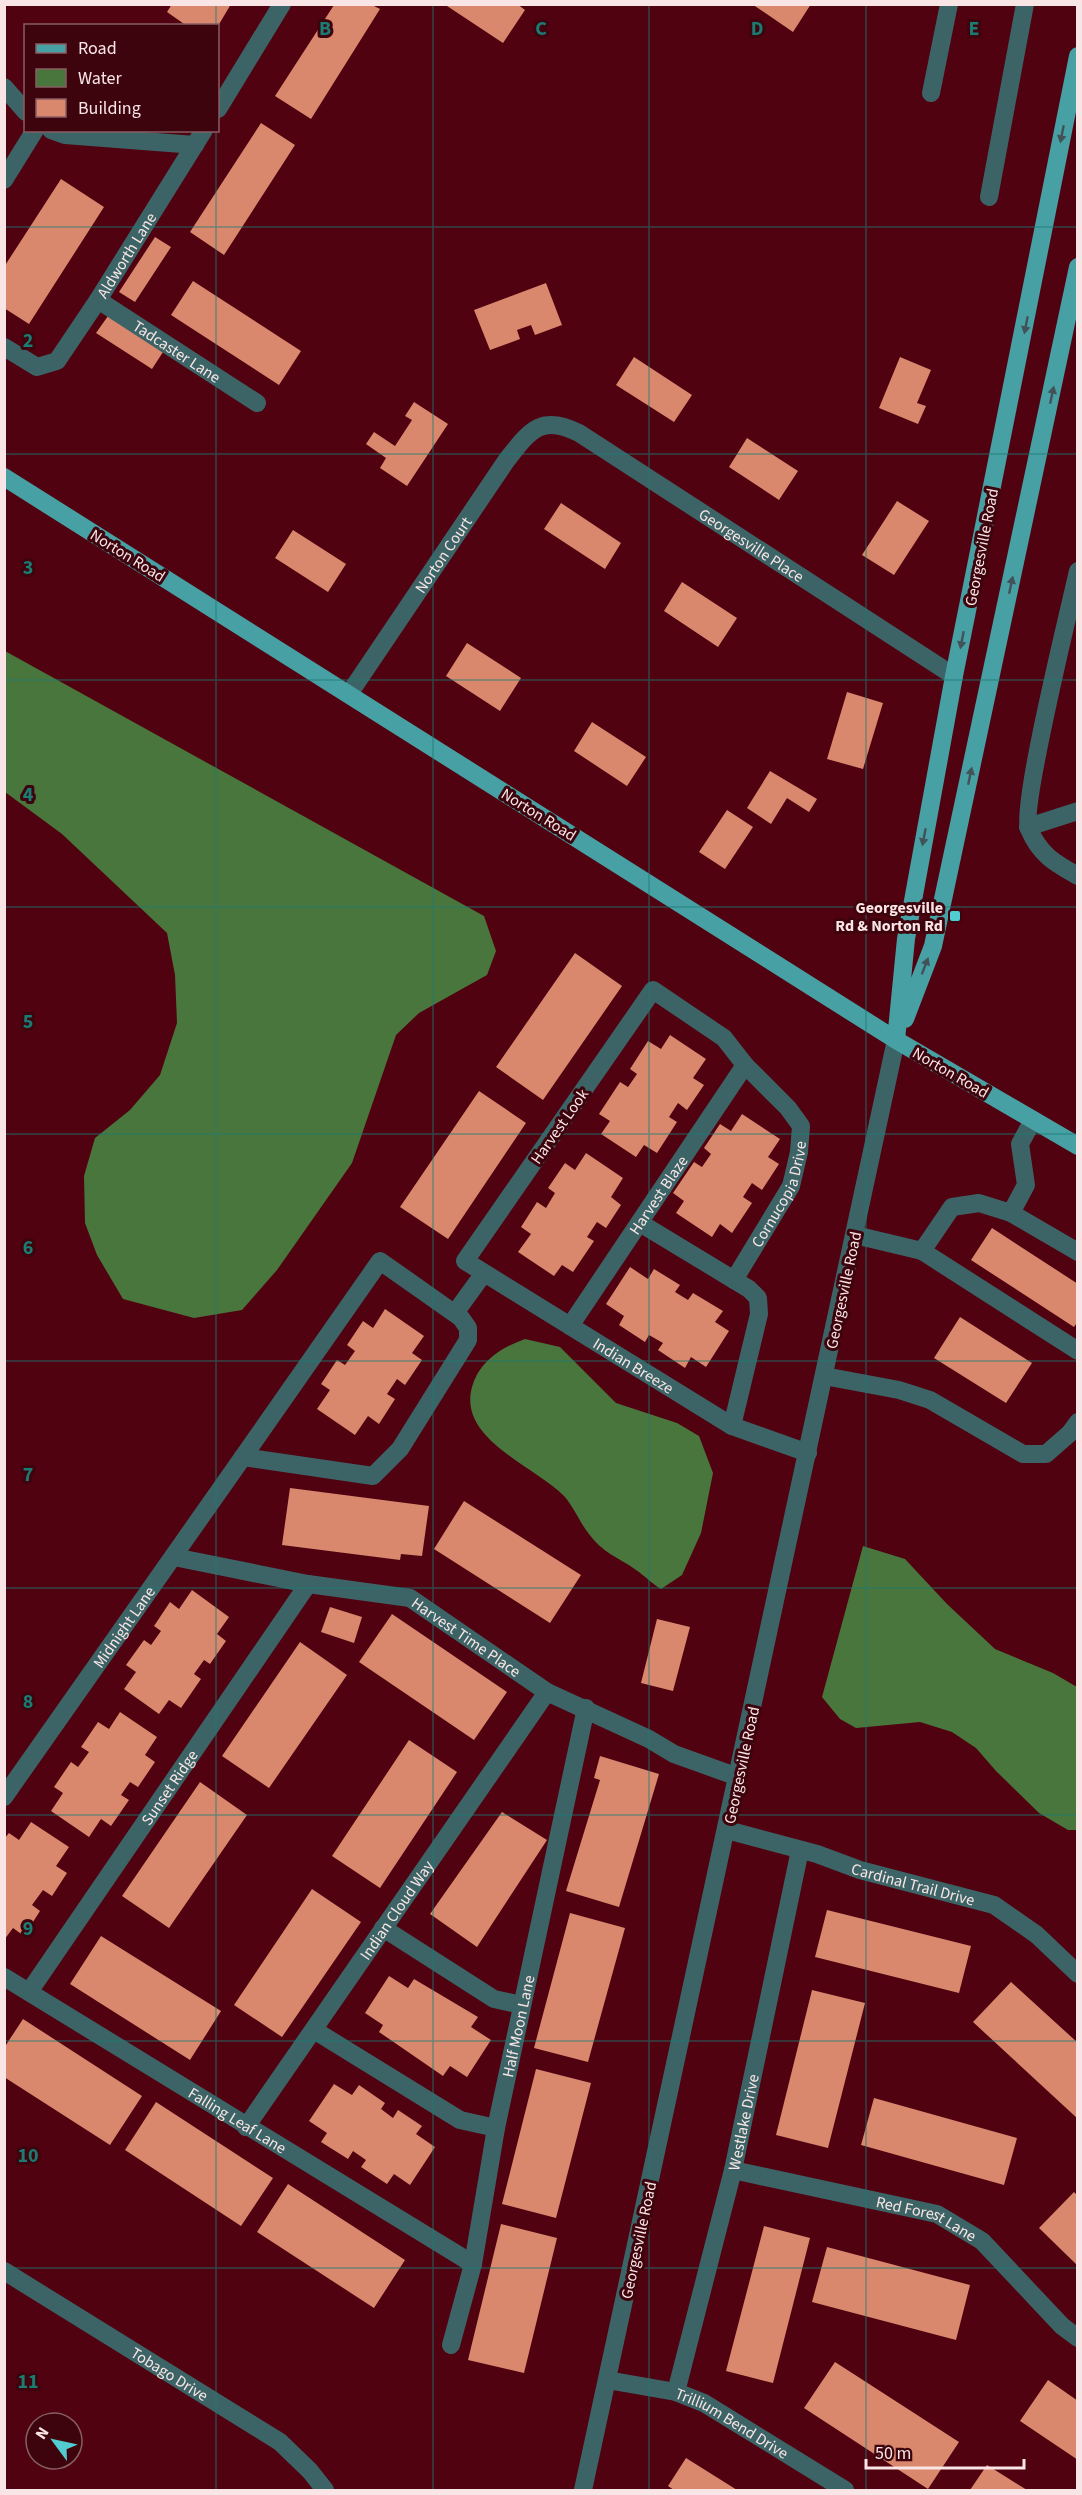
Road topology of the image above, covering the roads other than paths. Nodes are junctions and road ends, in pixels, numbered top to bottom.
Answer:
1 (282, 4) edge
2 (949, 4) edge
3 (1025, 4) edge
4 (1077, 56) edge
5 (4, 87) edge
6 (931, 93) dead end
7 (219, 107) edge
8 (24, 110) edge
9 (34, 132) edge
10 (57, 132) edge
11 (200, 138) edge
12 (4, 180) edge
13 (989, 197) dead end
14 (1077, 267) edge
15 (98, 300) junction
16 (1071, 339) edge
17 (4, 348) edge
18 (257, 403) dead end
19 (544, 425) joint
20 (4, 477) edge
21 (1077, 571) edge
22 (954, 676) junction
23 (349, 694) junction
24 (1077, 811) edge
25 (1028, 827) junction
26 (1077, 876) edge
27 (653, 990) joint
28 (896, 1040) junction
29 (745, 1065) junction
30 (1033, 1120) junction
31 (1077, 1146) edge
32 (1011, 1213) junction
33 (640, 1223) junction
34 (855, 1235) junction
35 (922, 1251) junction
36 (1077, 1252) edge
37 (465, 1261) joint
38 (484, 1273) junction
39 (734, 1280) junction
40 (455, 1313) junction
41 (570, 1326) junction
42 (1077, 1351) edge
43 (824, 1376) junction
44 (1077, 1422) edge
45 (732, 1426) junction
46 (808, 1453) junction
47 (243, 1457) junction
48 (174, 1557) junction
49 (308, 1584) junction
50 (547, 1692) junction
51 (586, 1708) junction
52 (738, 1777) junction
53 (4, 1797) edge
54 (727, 1830) junction
55 (800, 1850) junction
56 (383, 1928) junction
57 (1077, 1974) edge
58 (4, 1977) edge
59 (29, 1992) junction
60 (522, 2005) junction
61 (314, 2030) junction
62 (246, 2127) junction
63 (496, 2128) junction
64 (733, 2170) junction
65 (473, 2264) junction
66 (4, 2271) edge
67 (1077, 2338) edge
68 (451, 2345) dead end
69 (607, 2380) junction
70 (676, 2392) junction
71 (325, 2490) edge
72 (583, 2490) edge
73 (845, 2490) edge

1 - 7 street
2 - 6 street
3 - 13 street
4 -> 22 main road, Georgesville Road
5 - 8 street
9 - 12 street
10 - 11 street
11 - 15 street, Aldworth Lane
14 - 16 main road, Georgesville Road
15 - 17 street, Aldworth Lane
15 - 18 street, Tadcaster Lane
28 -> 16 main road, Georgesville Road
19 - 22 street, Georgesville Place
19 - 23 street, Norton Court
20 - 23 main road, Norton Road
21 - 25 street
22 -> 28 main road, Georgesville Road
23 - 28 main road, Norton Road
24 - 25 street
25 - 26 street
27 - 29 street, Cornucopia Drive
27 - 37 street, Harvest Look
28 - 30 main road, Norton Road
28 - 34 street, Georgesville Road
29 - 33 street, Harvest Blaze
29 - 39 street, Cornucopia Drive
30 - 31 main road, Norton Road
30 - 32 street
32 - 35 street
32 - 36 street
33 - 39 street
33 - 41 street, Harvest Blaze
34 - 35 street
34 - 43 street, Georgesville Road
35 - 42 street
37 - 38 street, Indian Breeze
38 - 40 street
38 - 41 street, Indian Breeze
39 - 45 street
40 - 47 street, Midnight Lane
40 - 47 street, Midnight Lane
41 - 45 street, Indian Breeze
43 - 44 street
43 - 46 street, Georgesville Road
45 - 46 street, Indian Breeze
46 - 52 street, Georgesville Road
47 - 48 street, Midnight Lane
48 - 49 street, Harvest Time Place
48 - 53 street, Midnight Lane
49 - 50 street, Harvest Time Place
49 - 59 street, Sunset Ridge
50 - 51 street, Harvest Time Place
50 - 56 street, Indian Cloud Way
51 - 52 street, Harvest Time Place
51 - 60 street, Half Moon Lane
52 - 54 street, Georgesville Road
54 - 55 street, Cardinal Trail Drive
54 - 69 street, Georgesville Road
55 - 57 street, Cardinal Trail Drive
55 - 64 street, Westlake Drive
56 - 60 street
56 - 61 street, Indian Cloud Way
58 - 59 street, Falling Leaf Lane
59 - 62 street, Falling Leaf Lane
60 - 63 street, Half Moon Lane
61 - 62 street, Indian Cloud Way
61 - 63 street
62 - 65 street, Falling Leaf Lane
63 - 65 street, Half Moon Lane
64 - 67 street, Red Forest Lane
64 - 70 street, Westlake Drive
65 - 68 street, Half Moon Lane
66 - 71 street, Tobago Drive
69 - 70 street, Trillium Bend Drive
69 - 72 street, Georgesville Road
70 - 73 street, Trillium Bend Drive

